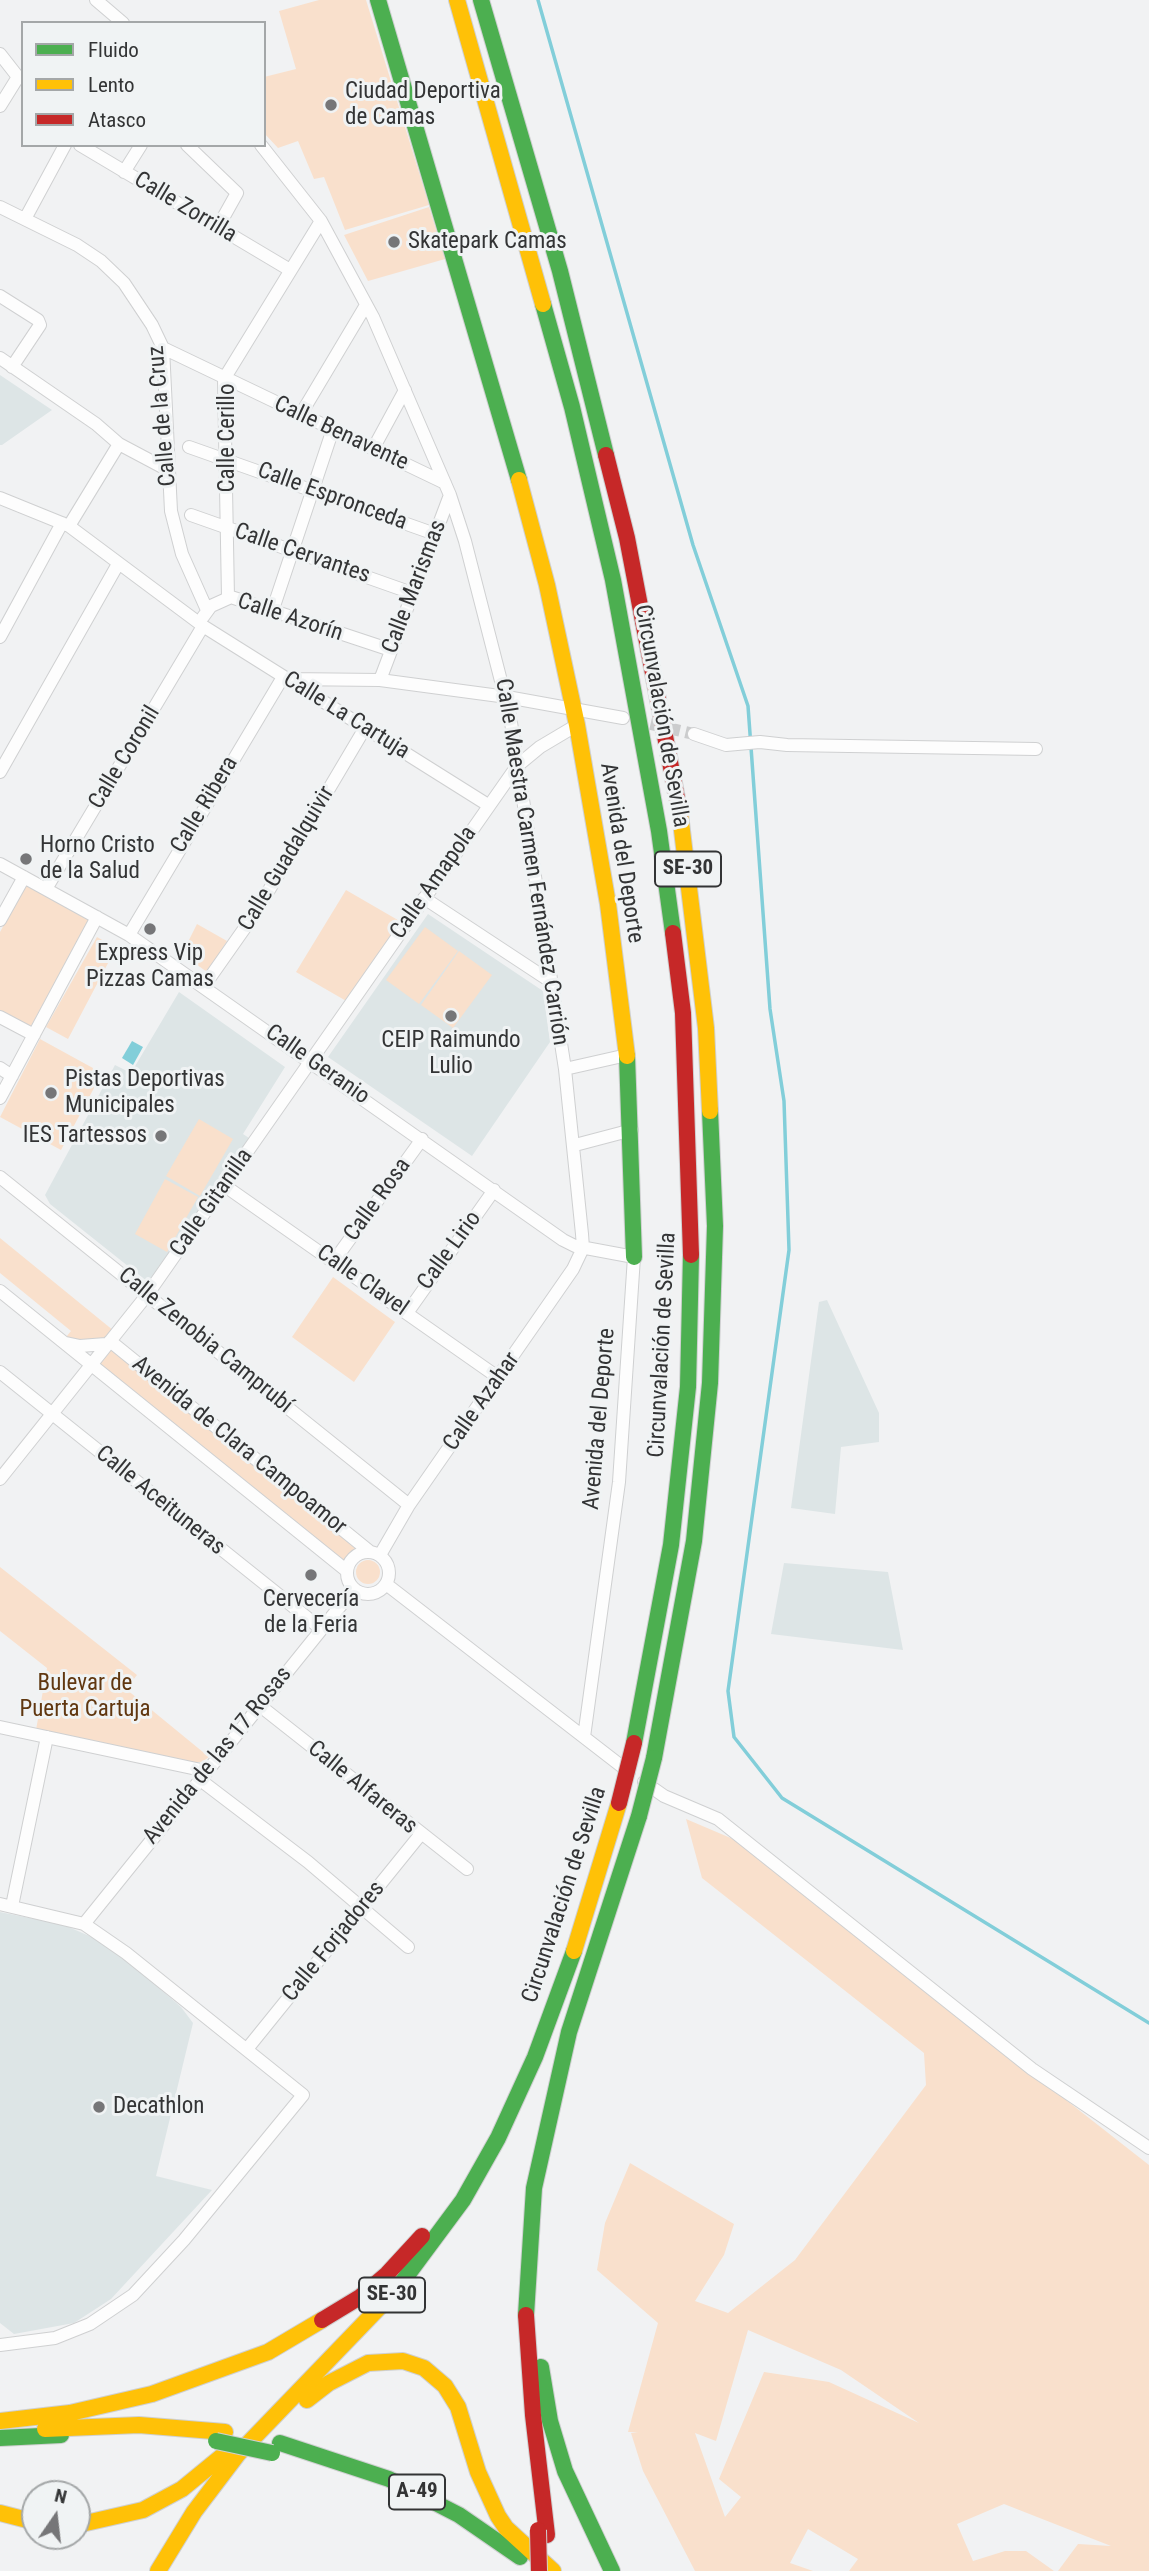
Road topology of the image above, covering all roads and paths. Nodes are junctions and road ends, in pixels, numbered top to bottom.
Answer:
1 (96, 0) edge
2 (378, 0) edge
3 (457, 0) edge
4 (481, 0) edge
5 (121, 21) edge
6 (0, 54) edge
7 (0, 106) edge
8 (64, 147) edge
9 (83, 147) edge
10 (140, 147) edge
11 (189, 147) edge
12 (263, 147) edge
13 (124, 172) junction
14 (1, 206) edge
15 (25, 219) junction
16 (321, 222) junction
17 (218, 227) junction
18 (290, 270) junction
19 (0, 296) edge
20 (366, 305) junction
21 (163, 348) junction
22 (0, 358) edge
23 (12, 367) junction
24 (224, 379) junction
25 (405, 390) junction
26 (300, 414) junction
27 (333, 429) junction
28 (119, 444) junction
29 (189, 447) dead end
30 (373, 449) junction
31 (227, 459) junction
32 (168, 470) junction
33 (447, 489) junction
34 (312, 490) junction
35 (0, 498) edge
36 (191, 515) dead end
37 (66, 524) junction
38 (227, 528) junction
39 (435, 534) junction
40 (292, 551) junction
41 (118, 564) junction
42 (412, 593) junction
43 (228, 597) junction
44 (207, 610) junction
45 (272, 611) junction
46 (202, 625) junction
47 (1, 633) edge
48 (391, 650) junction
49 (285, 678) junction
50 (318, 679) junction
51 (380, 680) junction
52 (312, 696) junction
53 (507, 697) junction
54 (573, 708) junction
55 (622, 718) tunnel mouth
56 (577, 725) junction
57 (365, 728) junction
58 (694, 734) tunnel mouth
59 (1036, 749) dead end
60 (517, 766) junction
61 (0, 772) edge
62 (488, 805) junction
63 (0, 864) edge
64 (24, 877) junction
65 (46, 889) junction
66 (425, 898) junction
67 (97, 917) junction
68 (0, 920) edge
69 (129, 935) junction
70 (553, 983) junction
71 (204, 986) junction
72 (0, 1017) edge
73 (34, 1035) junction
74 (627, 1055) junction
75 (311, 1061) junction
76 (0, 1068) edge
77 (565, 1069) junction
78 (12, 1076) junction
79 (0, 1098) edge
80 (632, 1130) junction
81 (422, 1139) junction
82 (575, 1145) junction
83 (0, 1177) edge
84 (225, 1186) junction
85 (494, 1190) junction
86 (583, 1248) junction
87 (634, 1257) junction
88 (334, 1261) junction
89 (0, 1291) edge
90 (147, 1295) junction
91 (407, 1313) junction
92 (62, 1342) junction
93 (108, 1343) junction
94 (90, 1365) junction
95 (0, 1372) edge
96 (499, 1377) junction
97 (51, 1414) junction
98 (0, 1479) edge
99 (409, 1505) junction
100 (374, 1553) junction
101 (347, 1571) junction
102 (386, 1584) junction
103 (354, 1589) junction
104 (320, 1628) junction
105 (259, 1705) junction
106 (0, 1727) edge
107 (47, 1737) junction
108 (584, 1737) junction
109 (203, 1775) junction
110 (420, 1835) junction
111 (467, 1869) dead end
112 (6, 1905) edge
113 (361, 1908) junction
114 (84, 1924) junction
115 (408, 1947) dead end
116 (569, 2032) junction
117 (247, 2049) junction
118 (525, 2080) junction
119 (544, 2135) junction
120 (1149, 2148) edge
121 (0, 2345) edge
122 (313, 2378) junction
123 (0, 2421) edge
124 (0, 2432) edge
125 (220, 2436) junction
126 (0, 2438) edge
127 (276, 2448) junction
128 (218, 2481) junction
129 (0, 2513) edge
130 (21, 2518) edge
131 (91, 2522) edge
132 (543, 2533) junction
133 (158, 2571) edge
134 (528, 2571) edge
135 (539, 2571) edge
136 (550, 2571) edge
137 (612, 2571) edge

1 - 5 street
2 - 54 main road, Avenida del Deporte
3 - 118 main road, Circunvalación de Sevilla / SE-30, bridge
4 - 116 main road, Circunvalación de Sevilla / SE-30, bridge
6 - 7 street
8 - 15 street
9 - 13 street, Calle Zorrilla
10 - 13 street
11 - 17 street
12 - 16 street, Calle Maestra Carmen Fernández Carrión
13 - 17 street, Calle Zorrilla
14 - 15 street, Calle de la Cruz
15 - 21 street, Calle de la Cruz
16 - 18 street, Calle Cerillo
16 - 20 street, Calle Maestra Carmen Fernández Carrión
17 - 18 street, Calle Zorrilla
18 - 24 street, Calle Cerillo
19 - 23 street
20 - 25 street, Calle Maestra Carmen Fernández Carrión
20 - 26 street
21 - 24 street, Calle Benavente
21 - 32 street, Calle de la Cruz
22 - 23 street
23 - 28 street
24 - 26 street, Calle Benavente
24 - 31 street, Calle Cerillo
25 - 30 street
25 - 33 street, Calle Maestra Carmen Fernández Carrión
26 - 27 street, Calle Benavente
27 - 30 street, Calle Benavente
27 - 34 street
28 - 32 street
28 - 37 street
29 - 31 street, Calle Espronceda
30 - 33 street, Calle Benavente
31 - 34 street, Calle Espronceda
31 - 38 street, Calle Cerillo
32 - 44 street, Calle de la Cruz
33 - 39 street, Calle Marismas
33 - 53 street, Calle Maestra Carmen Fernández Carrión
34 - 39 street, Calle Espronceda
34 - 40 street
35 - 37 street, Calle La Cartuja
36 - 38 street, Calle Cervantes
37 - 41 street, Calle La Cartuja
37 - 47 street
38 - 40 street, Calle Cervantes
38 - 43 street, Calle Cerillo
39 - 42 street, Calle Marismas
40 - 42 street, Calle Cervantes
40 - 45 street
41 - 46 street, Calle La Cartuja
41 - 61 street
42 - 48 street, Calle Marismas
43 - 44 street, Calle Azorín
43 - 45 street, Calle Azorín
44 - 46 street, Calle Azorín
45 - 48 street, Calle Azorín
46 - 49 street, Calle La Cartuja
46 - 65 street, Calle Coronil
48 - 51 street, Calle Marismas
49 - 50 street
49 - 52 street, Calle La Cartuja
49 - 69 street, Calle Ribera
50 - 51 street
50 - 52 street
51 - 53 street
52 - 57 street, Calle La Cartuja
53 - 54 street
53 - 60 street, Calle Maestra Carmen Fernández Carrión
54 - 55 street
54 - 56 main road, Avenida del Deporte
56 - 60 street, Calle Amapola
56 - 74 main road, Avenida del Deporte
57 - 62 street, Calle La Cartuja
57 - 71 street, Calle Guadalquivir
58 - 59 street
60 - 62 street, Calle Amapola
60 - 70 street, Calle Maestra Carmen Fernández Carrión
62 - 66 street, Calle Amapola
63 - 64 street, Calle Geranio
64 - 65 street, Calle Geranio
64 - 68 street
65 - 67 street, Calle Geranio
66 - 70 street
66 - 75 street, Calle Amapola
67 - 69 street, Calle Geranio
67 - 73 street
69 - 71 street, Calle Geranio
70 - 77 street, Calle Maestra Carmen Fernández Carrión
71 - 75 street, Calle Geranio
72 - 73 street
73 - 78 street
74 - 77 street
74 - 80 main road, Avenida del Deporte
75 - 81 street, Calle Geranio
75 - 84 street, Calle Gitanilla
76 - 78 street
77 - 82 street, Calle Maestra Carmen Fernández Carrión
78 - 79 street
80 - 82 street
80 - 87 main road, Avenida del Deporte
81 - 85 street, Calle Geranio
81 - 88 street, Calle Rosa
82 - 86 street, Calle Maestra Carmen Fernández Carrión
83 - 90 street, Calle Zenobia Camprubí
84 - 88 street, Calle Clavel
84 - 90 street, Calle Gitanilla
85 - 86 street, Calle Geranio
85 - 91 street, Calle Lirio
86 - 87 street, Calle Geranio
86 - 96 street, Calle Azahar
87 - 108 street, Avenida del Deporte
88 - 91 street, Calle Clavel
89 - 92 street, Avenida de Clara Campoamor
90 - 93 street, Calle Gitanilla
90 - 99 street, Calle Zenobia Camprubí
91 - 96 street, Calle Clavel
92 - 93 street
92 - 94 street, Avenida de Clara Campoamor
93 - 94 street, Calle Gitanilla
93 - 100 street, Avenida de Clara Campoamor
94 - 97 street, Calle Gitanilla
94 - 101 street, Avenida de Clara Campoamor
95 - 97 street, Calle Aceituneras
96 - 99 street, Calle Azahar
97 - 98 street, Calle Gitanilla
97 - 104 street, Calle Aceituneras
99 - 100 street, Calle Azahar
100 - 101 street
100 - 102 street
101 - 103 street
102 - 103 street
102 - 108 street
103 - 104 street, Avenida de las 17 Rosas
104 - 105 street, Avenida de las 17 Rosas
105 - 109 street, Avenida de las 17 Rosas
105 - 110 street, Calle Alfareras
106 - 107 street
107 - 109 street
107 - 112 street
108 - 120 street
109 - 113 street
109 - 114 street, Avenida de las 17 Rosas
110 - 111 street, Calle Alfareras
110 - 113 street, Calle Forjadores
112 - 114 street
113 - 115 street
113 - 117 street, Calle Forjadores
114 - 117 street
116 - 119 main road, Circunvalación de Sevilla / SE-30
116 - 132 main road
117 - 121 street
118 - 122 main road, Circunvalación de Sevilla / SE-30
118 - 123 main road
119 - 132 main road, Circunvalación de Sevilla / SE-30
119 - 137 main road
122 - 128 main road, Circunvalación de Sevilla / SE-30
122 - 131 main road
124 - 125 main road, A-49
125 - 126 main road
125 - 127 main road, A-49
127 - 134 main road
127 - 135 main road, A-49
128 - 133 main road, Circunvalación de Sevilla / SE-30
128 - 136 main road
129 - 130 main road
132 - 135 main road, bridge
132 - 136 main road, Circunvalación de Sevilla / SE-30

